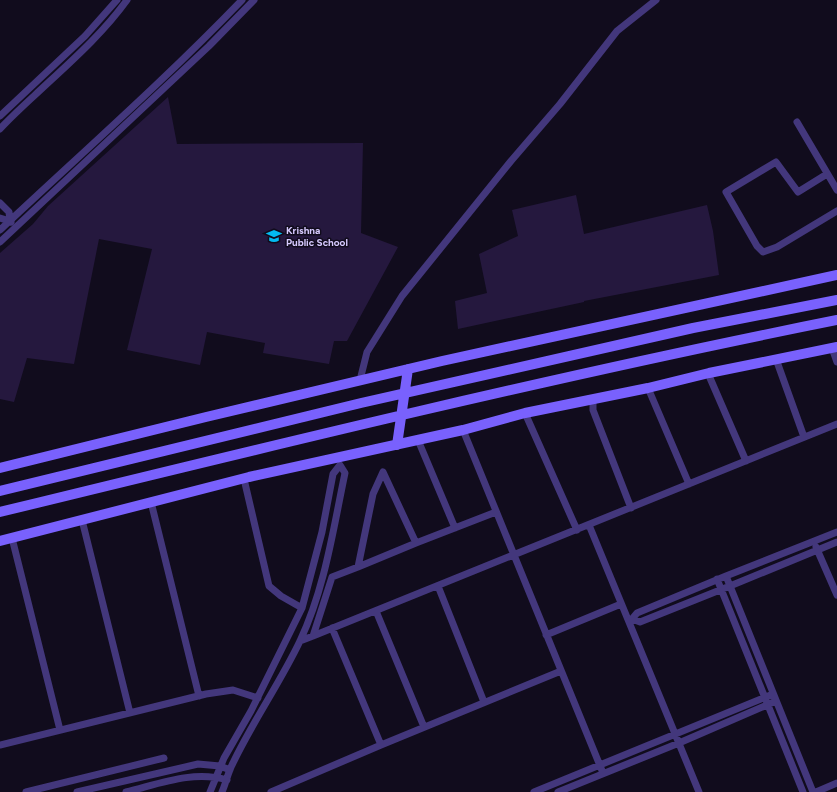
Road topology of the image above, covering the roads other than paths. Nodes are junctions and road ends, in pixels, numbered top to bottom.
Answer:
1 (117, 0) edge
2 (127, 0) edge
3 (242, 0) edge
4 (254, 0) edge
5 (656, 0) edge
6 (0, 116) edge
7 (797, 122) dead end
8 (0, 129) edge
9 (827, 174) junction
10 (837, 190) edge
11 (0, 203) edge
12 (837, 212) edge
13 (0, 218) edge
14 (10, 220) junction
15 (16, 227) junction
16 (0, 230) edge
17 (0, 242) edge
18 (837, 275) edge
19 (837, 300) edge
20 (837, 320) edge
21 (834, 347) edge
22 (776, 359) junction
23 (837, 362) edge
24 (408, 369) junction
25 (709, 373) junction
26 (360, 380) junction
27 (648, 388) junction
28 (404, 394) junction
29 (594, 400) junction
30 (525, 414) junction
31 (401, 415) junction
32 (837, 424) edge
33 (463, 430) junction
34 (804, 437) junction
35 (418, 440) junction
36 (397, 445) junction
37 (342, 461) junction
38 (746, 461) junction
39 (0, 468) edge
40 (244, 479) junction
41 (689, 484) junction
42 (0, 491) edge
43 (151, 502) junction
44 (631, 508) junction
45 (0, 512) edge
46 (496, 512) junction
47 (82, 520) junction
48 (589, 525) junction
49 (455, 528) junction
50 (577, 530) junction
51 (837, 532) edge
52 (12, 538) junction
53 (0, 541) edge
54 (814, 541) junction
55 (416, 542) junction
56 (837, 542) edge
57 (817, 550) junction
58 (513, 556) junction
59 (358, 567) junction
60 (726, 576) junction
61 (717, 579) junction
62 (438, 586) junction
63 (730, 586) junction
64 (721, 589) junction
65 (837, 595) edge
66 (621, 604) junction
67 (302, 608) junction
68 (376, 611) junction
69 (630, 620) junction
70 (332, 628) junction
71 (546, 635) junction
72 (313, 636) junction
73 (300, 641) junction
74 (561, 671) junction
75 (199, 696) junction
76 (258, 698) junction
77 (775, 698) junction
78 (766, 701) junction
79 (484, 702) junction
80 (130, 713) junction
81 (424, 727) junction
82 (60, 730) junction
83 (675, 734) junction
84 (679, 743) junction
85 (0, 745) edge
86 (381, 745) junction
87 (164, 758) dead end
88 (600, 765) junction
89 (220, 766) junction
90 (230, 770) junction
91 (603, 773) junction
92 (216, 777) junction
93 (227, 780) junction
94 (837, 783) edge
95 (26, 792) edge
96 (77, 792) edge
97 (126, 792) edge
98 (210, 792) edge
99 (222, 792) edge
100 (270, 792) edge
101 (534, 792) edge
102 (558, 792) edge
103 (699, 792) edge
104 (803, 792) edge
105 (814, 792) edge

1 - 6 street
2 - 8 street
3 - 14 street
4 - 15 street
5 - 26 street
7 - 9 street
9 - 10 street
9 - 12 street
11 - 14 street
13 - 14 street
14 - 15 street
14 - 16 street
15 - 17 street
18 - 24 street
19 - 28 street
20 - 31 street
21 - 22 street
21 - 23 street
22 - 25 street
22 - 34 street
24 - 26 street
24 - 28 street
25 - 27 street
25 - 38 street
26 - 39 street
27 - 29 street
27 - 41 street
28 - 31 street
28 - 42 street
29 - 30 street
29 - 44 street
30 - 33 street
30 - 50 street
31 - 36 street
31 - 45 street
32 - 34 street
33 - 35 street
33 - 46 street
34 - 38 street
35 - 36 street
35 - 49 street
36 - 37 street
37 - 40 street
37 - 67 street
37 - 73 street
38 - 41 street
40 - 43 street
40 - 67 street
41 - 44 street
43 - 47 street
43 - 75 street
44 - 48 street
46 - 49 street
46 - 58 street
47 - 52 street
47 - 80 street
48 - 50 street
48 - 66 street
49 - 55 street
50 - 58 street
51 - 54 street
52 - 53 street
52 - 82 street
54 - 57 street
54 - 60 street
55 - 59 street
55 - 59 street
56 - 57 street
57 - 63 street
57 - 65 street
58 - 62 street
58 - 71 street
59 - 72 street
60 - 61 street
60 - 63 street
61 - 64 street
61 - 69 street
62 - 68 street
62 - 79 street
63 - 64 street
63 - 77 street
64 - 69 street
64 - 78 street
66 - 69 street
66 - 71 street
67 - 76 street
68 - 70 street
68 - 81 street
69 - 83 street
70 - 72 street
70 - 86 street
71 - 74 street
72 - 73 street
73 - 90 street
74 - 79 street
74 - 88 street
75 - 76 street
75 - 80 street
76 - 89 street
77 - 78 street
77 - 105 street
78 - 83 street
78 - 84 street
78 - 104 street
79 - 81 street
80 - 82 street
81 - 86 street
82 - 85 street
83 - 84 street
83 - 88 street
84 - 91 street
84 - 103 street
86 - 100 street
87 - 95 street
88 - 91 street
88 - 101 street
89 - 90 street
89 - 92 street
89 - 96 street
90 - 93 street
91 - 102 street
92 - 93 street
92 - 97 street
92 - 98 street
93 - 99 street
94 - 105 street

